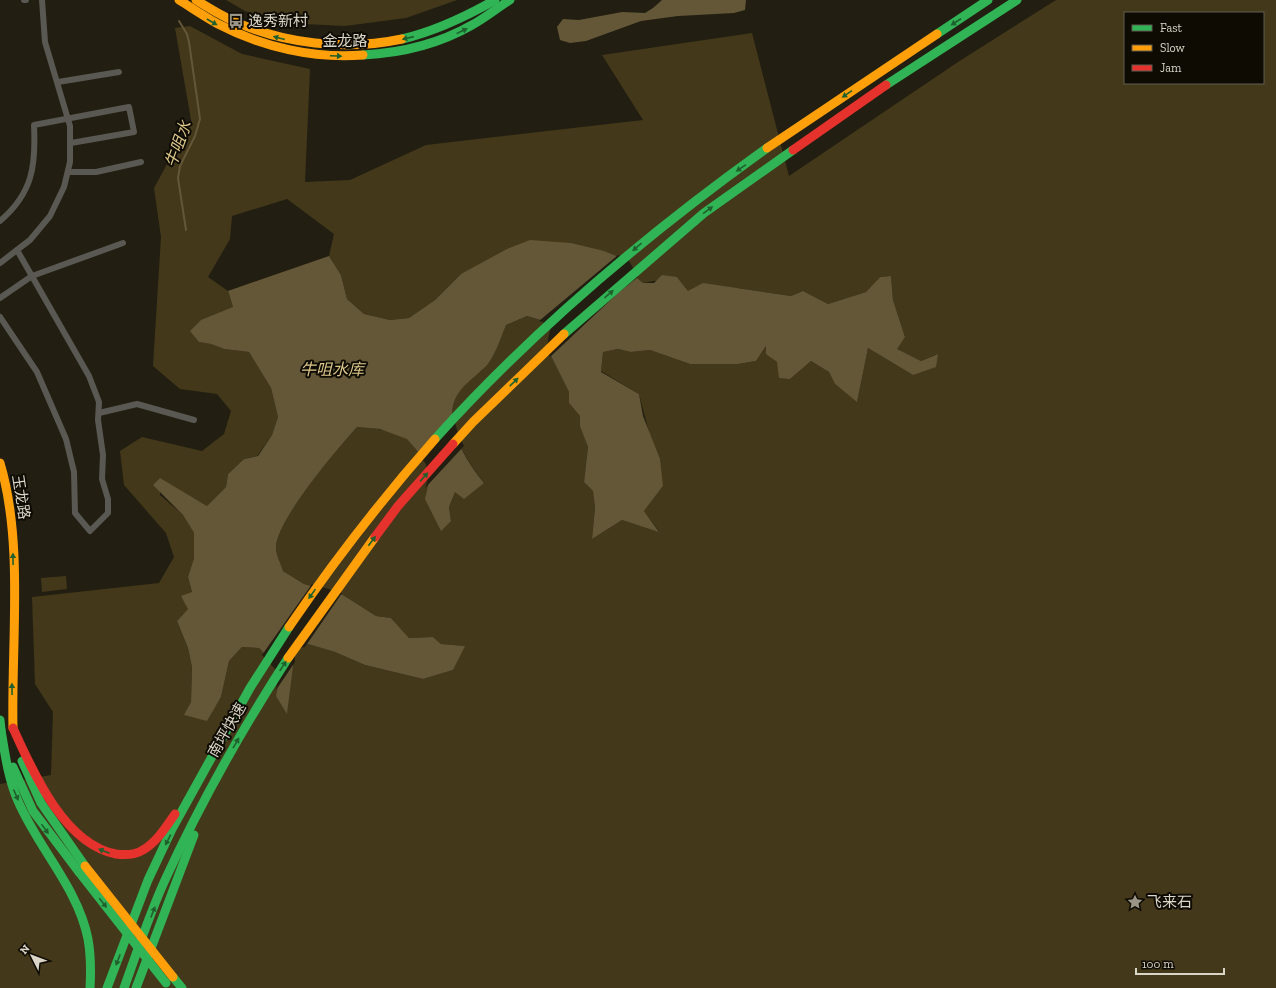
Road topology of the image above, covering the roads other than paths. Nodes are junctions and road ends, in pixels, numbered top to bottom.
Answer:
1 (42, 0) edge
2 (180, 0) edge
3 (196, 0) edge
4 (495, 0) edge
5 (510, 0) edge
6 (988, 0) edge
7 (1017, 0) edge
8 (118, 72) dead end
9 (58, 82) junction
10 (69, 118) junction
11 (71, 143) junction
12 (141, 162) dead end
13 (68, 172) junction
14 (0, 221) edge
15 (124, 243) dead end
16 (17, 250) junction
17 (0, 263) edge
18 (32, 276) junction
19 (0, 298) edge
20 (0, 317) edge
21 (99, 413) junction
22 (194, 420) dead end
23 (0, 463) edge
24 (0, 720) edge
25 (13, 728) junction
26 (1, 730) junction
27 (205, 768) junction
28 (216, 777) junction
29 (82, 869) junction
30 (167, 986) edge
31 (90, 988) edge
32 (107, 988) edge
33 (124, 988) edge
34 (136, 988) edge
35 (182, 988) edge

1 - 9 street
2 -> 5 main road, 金龙路
4 -> 3 main road, 金龙路
6 -> 27 main road, 南坪快速
28 -> 7 main road, 南坪快速
8 - 9 street
9 - 10 street
10 - 11 street
10 - 11 street
10 - 14 street
11 - 13 street
12 - 13 street
13 - 16 street
15 - 18 street
16 - 17 street
16 - 18 street
18 - 19 street
18 - 21 street
20 - 21 street
21 - 22 street
25 -> 23 main road, 玉龙路
24 - 26 main road
27 -> 25 main road
25 - 29 main road
26 -> 29 main road
26 -> 31 main road
27 -> 32 main road, bridge
33 -> 28 main road, bridge
28 - 34 main road, bridge
29 -> 30 main road, bridge
29 - 35 main road, bridge

